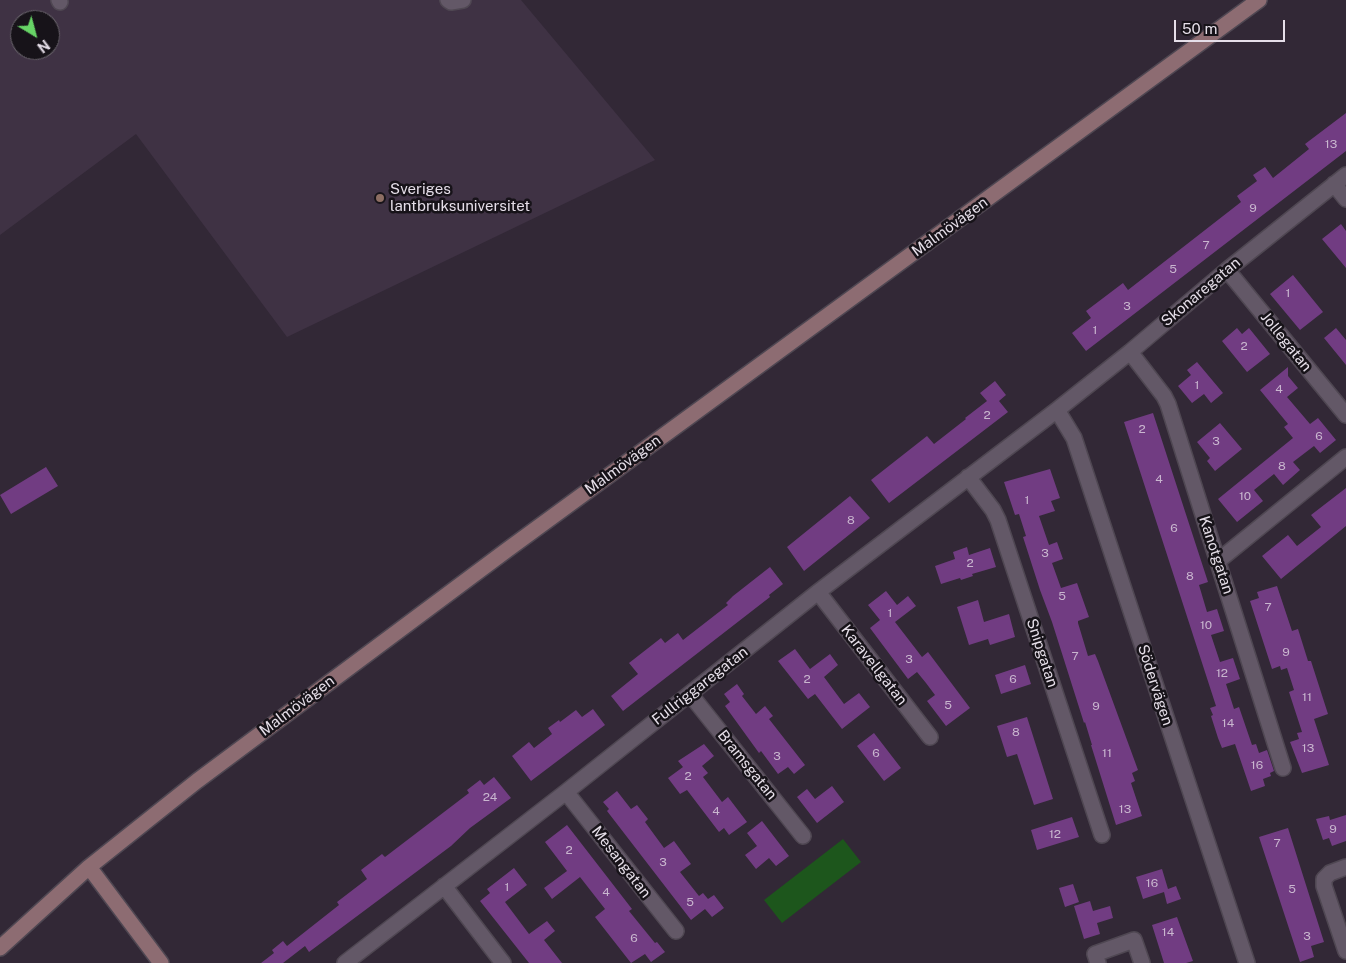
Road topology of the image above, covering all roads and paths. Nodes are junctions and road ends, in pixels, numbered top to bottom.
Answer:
1 (448, 0) edge
2 (463, 0) edge
3 (1260, 0) edge
4 (1340, 180) edge
5 (1346, 199) edge
6 (1227, 270) junction
7 (1130, 352) junction
8 (1057, 410) junction
9 (1346, 415) edge
10 (1346, 457) edge
11 (968, 477) junction
12 (1218, 561) junction
13 (818, 592) junction
14 (690, 694) junction
15 (930, 737) dead end
16 (1283, 768) dead end
17 (566, 792) junction
18 (1102, 835) dead end
19 (803, 836) dead end
20 (89, 867) junction
21 (1346, 867) edge
22 (444, 886) junction
23 (676, 931) dead end
24 (0, 948) edge
25 (1346, 951) edge
26 (161, 963) edge
27 (345, 963) edge
28 (503, 963) edge
29 (1098, 963) edge
30 (1142, 963) edge
31 (1247, 963) edge

1 - 2 street
3 - 20 main road, Malmövägen
4 - 5 street
4 - 6 street, Skonaregatan
6 - 7 street, Skonaregatan
6 - 9 street, Jollegatan
7 - 8 street, Skonaregatan
7 - 12 street, Kanotgatan
8 - 11 street, Fullriggaregatan
8 - 31 street, Södervägen
10 - 12 street
11 - 13 street, Fullriggaregatan
11 - 18 street, Snipgatan
12 - 16 street, Kanotgatan
13 - 14 street, Fullriggaregatan
13 - 15 street, Karavellgatan
14 - 17 street, Fullriggaregatan
14 - 19 street, Bramsgatan
17 - 22 street, Fullriggaregatan
17 - 23 street, Mesangatan
20 - 24 main road, Malmövägen
20 - 26 main road
21 - 25 street
22 - 27 street, Fullriggaregatan
22 - 28 street
29 - 30 street

